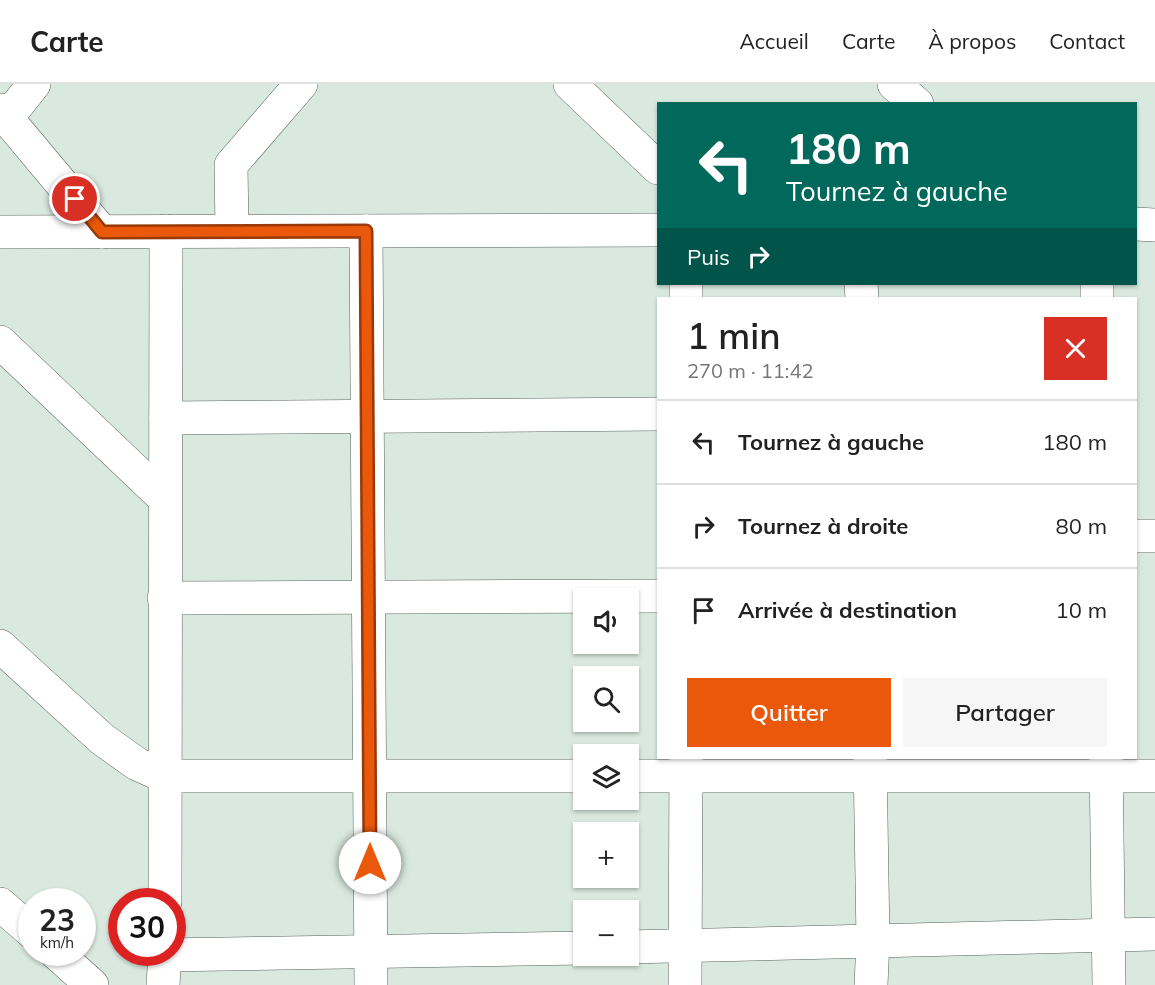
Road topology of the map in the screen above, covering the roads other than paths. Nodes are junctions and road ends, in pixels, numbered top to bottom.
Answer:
1 (34, 84) edge
2 (301, 84) edge
3 (570, 84) edge
4 (894, 84) edge
5 (915, 102) edge
6 (3, 114) edge
7 (657, 167) edge
8 (1137, 224) edge
9 (1155, 225) edge
10 (657, 230) edge
11 (166, 231) junction
12 (232, 231) junction
13 (366, 231) junction
14 (0, 232) edge
15 (102, 232) junction
16 (0, 342) edge
17 (657, 414) edge
18 (367, 416) junction
19 (166, 418) junction
20 (165, 499) junction
21 (1155, 536) edge
22 (1137, 537) edge
23 (657, 596) edge
24 (368, 597) junction
25 (164, 598) junction
26 (0, 646) edge
27 (686, 767) edge
28 (870, 767) edge
29 (1106, 767) edge
30 (639, 774) edge
31 (164, 776) junction
32 (370, 776) junction
33 (573, 776) edge
34 (1155, 776) edge
35 (165, 888) edge
36 (0, 904) edge
37 (18, 920) edge
38 (1155, 934) edge
39 (1109, 935) junction
40 (873, 940) junction
41 (639, 947) edge
42 (685, 947) junction
43 (573, 948) edge
44 (371, 951) junction
45 (186, 963) edge
46 (71, 966) edge
47 (92, 985) edge
48 (371, 985) edge
49 (685, 985) edge
50 (871, 985) edge
51 (1110, 985) edge

1 - 6 street
2 - 12 street
3 - 7 street
4 - 5 street
6 - 15 street
8 - 9 street
10 - 13 street
11 - 12 street
11 - 15 street
11 - 19 street
12 - 13 street
13 - 18 street
14 - 15 street
16 - 20 street
17 - 18 street
18 - 19 street
18 - 24 street
19 - 20 street
20 - 25 street
21 - 22 street
23 - 24 street
24 - 25 street
24 - 32 street
25 - 31 street
26 - 31 street
27 - 28 street
27 - 30 street
27 - 42 street
28 - 29 street
28 - 40 street
29 - 34 street
29 - 39 street
31 - 32 street
31 - 35 street
32 - 33 street
32 - 44 street
36 - 37 street
38 - 39 street
39 - 40 street
39 - 51 street
40 - 42 street
40 - 50 street
41 - 42 street
42 - 49 street
43 - 44 street
44 - 45 street
44 - 48 street
46 - 47 street

